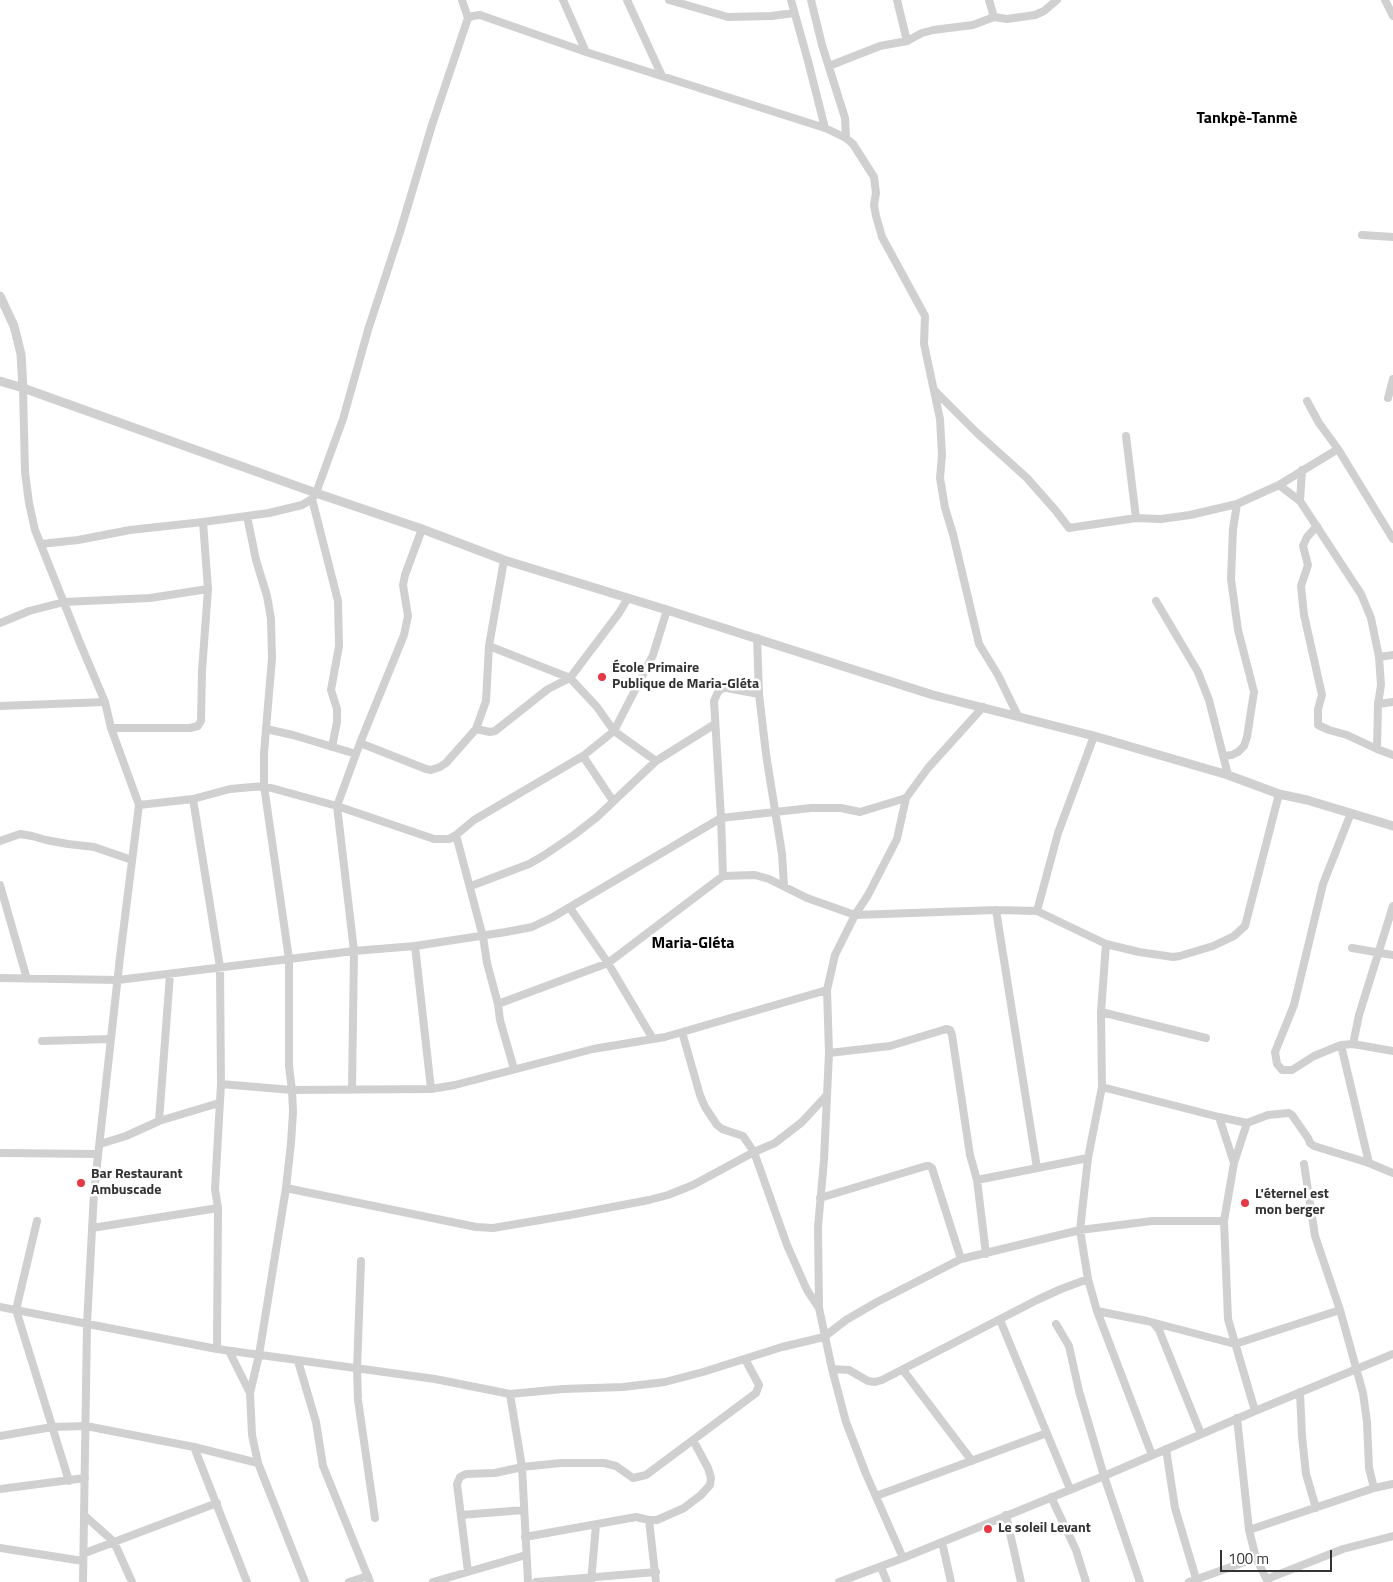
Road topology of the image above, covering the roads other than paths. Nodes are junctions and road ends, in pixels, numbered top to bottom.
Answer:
1 (462, 0) edge
2 (563, 0) edge
3 (627, 0) edge
4 (669, 0) edge
5 (791, 0) edge
6 (811, 0) edge
7 (896, 0) edge
8 (989, 0) edge
9 (1057, 0) edge
10 (1385, 0) edge
11 (794, 13) junction
12 (1393, 16) edge
13 (994, 17) junction
14 (468, 18) junction
15 (907, 41) junction
16 (586, 52) junction
17 (829, 66) junction
18 (662, 76) junction
19 (824, 128) junction
20 (846, 138) junction
21 (1362, 235) dead end
22 (1393, 237) edge
23 (0, 296) edge
24 (1393, 380) edge
25 (0, 381) edge
26 (23, 388) junction
27 (934, 390) junction
28 (1388, 398) dead end
29 (1308, 401) dead end
30 (1126, 436) dead end
31 (1338, 449) junction
32 (1302, 470) junction
33 (1279, 485) junction
34 (314, 496) junction
35 (1300, 501) junction
36 (1237, 504) junction
37 (247, 516) junction
38 (1136, 518) junction
39 (203, 522) junction
40 (1317, 526) junction
41 (422, 529) junction
42 (1393, 539) edge
43 (41, 544) junction
44 (504, 560) junction
45 (208, 589) junction
46 (628, 598) junction
47 (1156, 601) dead end
48 (64, 602) junction
49 (667, 610) junction
50 (0, 623) edge
51 (757, 638) junction
52 (489, 646) junction
53 (1393, 655) edge
54 (1379, 657) junction
55 (570, 678) junction
56 (759, 694) junction
57 (105, 702) junction
58 (1393, 702) edge
59 (1378, 704) junction
60 (0, 706) edge
61 (983, 707) junction
62 (1018, 716) junction
63 (715, 724) junction
64 (111, 728) junction
65 (266, 729) junction
66 (476, 729) junction
67 (614, 731) junction
68 (1094, 736) junction
69 (360, 743) junction
70 (332, 747) junction
71 (1377, 750) junction
72 (356, 754) junction
73 (1393, 755) edge
74 (583, 756) junction
75 (1223, 756) junction
76 (656, 761) junction
77 (1228, 775) junction
78 (264, 786) junction
79 (1279, 794) junction
80 (906, 798) junction
81 (193, 799) junction
82 (613, 801) junction
83 (139, 805) junction
84 (337, 806) junction
85 (776, 811) junction
86 (1351, 813) junction
87 (721, 818) junction
88 (1393, 826) edge
89 (456, 835) junction
90 (0, 841) edge
91 (132, 860) junction
92 (723, 876) junction
93 (0, 885) edge
94 (471, 886) junction
95 (784, 886) junction
96 (1393, 906) edge
97 (570, 908) junction
98 (996, 910) junction
99 (1037, 911) junction
100 (855, 915) junction
101 (483, 936) junction
102 (1106, 944) junction
103 (415, 946) junction
104 (1352, 948) dead end
105 (354, 951) junction
106 (1377, 953) junction
107 (1393, 955) edge
108 (289, 959) junction
109 (608, 963) junction
110 (220, 967) junction
111 (170, 974) junction
112 (0, 978) edge
113 (26, 979) junction
114 (118, 980) junction
115 (827, 990) junction
116 (498, 1004) junction
117 (1101, 1012) junction
118 (682, 1032) junction
119 (1206, 1038) dead end
120 (111, 1039) junction
121 (652, 1039) junction
122 (42, 1041) dead end
123 (1353, 1044) junction
124 (1341, 1045) junction
125 (1393, 1050) edge
126 (829, 1053) junction
127 (514, 1069) junction
128 (221, 1084) junction
129 (1102, 1087) junction
130 (431, 1088) junction
131 (352, 1089) junction
132 (292, 1090) junction
133 (827, 1095) junction
134 (219, 1103) junction
135 (1218, 1117) junction
136 (159, 1121) junction
137 (1247, 1122) junction
138 (100, 1144) junction
139 (754, 1152) junction
140 (0, 1153) edge
141 (98, 1154) junction
142 (1088, 1158) junction
143 (1234, 1163) junction
144 (1304, 1164) dead end
145 (1369, 1164) junction
146 (1037, 1168) junction
147 (1393, 1173) edge
148 (977, 1180) junction
149 (286, 1188) junction
150 (820, 1198) junction
151 (218, 1208) junction
152 (37, 1221) dead end
153 (1224, 1221) junction
154 (92, 1228) junction
155 (1080, 1230) junction
156 (986, 1254) junction
157 (961, 1260) junction
158 (361, 1261) dead end
159 (1088, 1279) junction
160 (0, 1307) edge
161 (819, 1308) junction
162 (16, 1310) junction
163 (1340, 1310) junction
164 (1097, 1311) junction
165 (1000, 1320) junction
166 (87, 1324) junction
167 (1056, 1324) dead end
168 (1154, 1324) junction
169 (824, 1336) junction
170 (1235, 1344) junction
171 (218, 1349) junction
172 (228, 1351) junction
173 (1393, 1354) edge
174 (259, 1355) junction
175 (745, 1359) junction
176 (298, 1361) junction
177 (357, 1369) junction
178 (832, 1369) junction
179 (1357, 1369) junction
180 (903, 1370) junction
181 (1300, 1392) junction
182 (250, 1393) junction
183 (510, 1394) junction
184 (1255, 1411) junction
185 (1237, 1418) junction
186 (86, 1426) junction
187 (52, 1427) junction
188 (1047, 1433) junction
189 (1201, 1434) junction
190 (0, 1436) edge
191 (693, 1440) junction
192 (194, 1447) junction
193 (1166, 1449) junction
194 (1152, 1455) junction
195 (972, 1461) junction
196 (258, 1463) junction
197 (522, 1467) junction
198 (1104, 1476) junction
199 (85, 1478) junction
200 (69, 1481) junction
201 (1393, 1484) edge
202 (1374, 1488) junction
203 (0, 1489) edge
204 (1070, 1489) junction
205 (876, 1496) junction
206 (1051, 1497) junction
207 (217, 1503) junction
208 (1316, 1508) junction
209 (524, 1510) junction
210 (461, 1515) junction
211 (1006, 1515) junction
212 (85, 1516) junction
213 (375, 1518) dead end
214 (650, 1520) junction
215 (596, 1525) junction
216 (1249, 1530) junction
217 (1393, 1536) edge
218 (525, 1537) junction
219 (114, 1542) junction
220 (942, 1542) junction
221 (0, 1548) edge
222 (526, 1555) junction
223 (84, 1557) junction
224 (902, 1558) junction
225 (1256, 1558) junction
226 (881, 1567) junction
227 (468, 1572) junction
228 (656, 1572) junction
229 (369, 1579) edge
230 (591, 1580) edge
231 (1268, 1580) edge
232 (1194, 1581) edge
233 (83, 1582) edge
234 (132, 1582) edge
235 (247, 1582) edge
236 (305, 1582) edge
237 (349, 1582) edge
238 (433, 1582) edge
239 (528, 1582) edge
240 (536, 1582) edge
241 (656, 1582) edge
242 (839, 1582) edge
243 (887, 1582) edge
244 (951, 1582) edge
245 (1021, 1582) edge
246 (1086, 1582) edge
247 (1140, 1582) edge

1 - 14 street
2 - 16 street
3 - 18 street
4 - 11 street
5 - 11 street
6 - 17 street
7 - 15 street
8 - 13 street
9 - 13 street
10 - 12 street
11 - 19 street
13 - 15 street
14 - 16 street
14 - 34 street
15 - 17 street
16 - 18 street
17 - 20 street
18 - 19 street
19 - 20 street
20 - 27 street
21 - 22 street
23 - 26 street
24 - 28 street
25 - 26 street
26 - 34 street
26 - 43 street
27 - 38 street
27 - 62 street
29 - 31 street
30 - 38 street
31 - 32 street
31 - 42 street
32 - 33 street
32 - 35 street
33 - 35 street
33 - 36 street
34 - 37 street
34 - 41 street
34 - 70 street
35 - 40 street
36 - 38 street
36 - 75 street
37 - 39 street
37 - 65 street
39 - 43 street
39 - 45 street
40 - 54 street
40 - 71 street
41 - 44 street
41 - 69 street
43 - 48 street
44 - 46 street
44 - 52 street
45 - 48 street
45 - 64 street
46 - 49 street
46 - 55 street
47 - 75 street
48 - 50 street
48 - 57 street
49 - 51 street
49 - 67 street
51 - 56 street
51 - 61 street
52 - 55 street
52 - 66 street
53 - 54 street
54 - 59 street
55 - 66 street
55 - 67 street
56 - 63 street
56 - 85 street
57 - 60 street
57 - 64 street
58 - 59 street
59 - 71 street
61 - 62 street
61 - 80 street
62 - 68 street
63 - 76 street
63 - 87 street
64 - 83 street
65 - 70 street
65 - 78 street
66 - 69 street
67 - 74 street
67 - 76 street
68 - 77 street
68 - 99 street
69 - 72 street
70 - 72 street
71 - 73 street
72 - 84 street
74 - 82 street
74 - 89 street
75 - 77 street
76 - 82 street
77 - 79 street
78 - 81 street
78 - 84 street
78 - 108 street
79 - 86 street
79 - 102 street
80 - 85 street
80 - 100 street
81 - 83 street
81 - 110 street
82 - 94 street
83 - 91 street
84 - 89 street
84 - 105 street
85 - 87 street
85 - 95 street
86 - 88 street
86 - 124 street
87 - 92 street
87 - 97 street
89 - 94 street
90 - 91 street
91 - 114 street
92 - 95 street
92 - 109 street
93 - 113 street
94 - 101 street
95 - 100 street
96 - 106 street
97 - 101 street
97 - 109 street
98 - 99 street
98 - 100 street
98 - 146 street
99 - 102 street
100 - 115 street
101 - 103 street
101 - 116 street
102 - 117 street
103 - 105 street
103 - 130 street
104 - 106 street
105 - 108 street
105 - 131 street
106 - 107 street
106 - 123 street
108 - 110 street
108 - 132 street
109 - 116 street
109 - 121 street
110 - 111 street
110 - 128 street
111 - 114 street
111 - 136 street
112 - 113 street
113 - 114 street
114 - 120 street
115 - 118 street
115 - 126 street
116 - 127 street
117 - 119 street
117 - 129 street
118 - 121 street
118 - 139 street
120 - 122 street
120 - 138 street
121 - 127 street
123 - 124 street
123 - 125 street
124 - 145 street
126 - 133 street
126 - 148 street
127 - 130 street
128 - 132 street
128 - 134 street
129 - 135 street
129 - 142 street
130 - 131 street
131 - 132 street
132 - 149 street
133 - 139 street
133 - 150 street
134 - 136 street
134 - 151 street
135 - 137 street
135 - 143 street
136 - 138 street
137 - 143 street
137 - 145 street
138 - 141 street
139 - 149 street
139 - 161 street
140 - 141 street
141 - 154 street
142 - 146 street
142 - 155 street
143 - 153 street
144 - 163 street
145 - 147 street
146 - 148 street
148 - 156 street
149 - 174 street
150 - 157 street
150 - 161 street
151 - 154 street
151 - 171 street
152 - 162 street
153 - 155 street
153 - 170 street
154 - 166 street
155 - 156 street
155 - 159 street
156 - 157 street
157 - 169 street
158 - 177 street
159 - 164 street
159 - 165 street
160 - 162 street
161 - 169 street
162 - 166 street
162 - 187 street
163 - 170 street
163 - 179 street
164 - 168 street
164 - 194 street
165 - 180 street
165 - 188 street
166 - 171 street
166 - 186 street
167 - 198 street
168 - 170 street
168 - 189 street
169 - 175 street
169 - 178 street
170 - 184 street
171 - 172 street
172 - 174 street
172 - 182 street
173 - 179 street
174 - 176 street
174 - 182 street
175 - 183 street
175 - 191 street
176 - 177 street
176 - 229 street
177 - 183 street
177 - 213 street
178 - 180 street
178 - 205 street
179 - 181 street
179 - 202 street
180 - 195 street
181 - 184 street
181 - 208 street
182 - 196 street
183 - 197 street
184 - 185 street
185 - 189 street
185 - 216 street
186 - 187 street
186 - 192 street
186 - 199 street
187 - 190 street
187 - 200 street
188 - 195 street
188 - 204 street
189 - 193 street
191 - 197 street
191 - 214 street
192 - 196 street
192 - 207 street
193 - 194 street
193 - 232 street
194 - 198 street
195 - 205 street
196 - 236 street
197 - 209 street
197 - 210 street
198 - 204 street
198 - 247 street
199 - 200 street
199 - 212 street
200 - 203 street
201 - 202 street
202 - 208 street
204 - 206 street
205 - 224 street
206 - 211 street
206 - 246 street
207 - 219 street
207 - 235 street
208 - 216 street
209 - 210 street
209 - 218 street
210 - 227 street
211 - 220 street
211 - 245 street
212 - 219 street
212 - 223 street
214 - 215 street
214 - 228 street
215 - 218 street
215 - 230 street
216 - 225 street
217 - 231 street
218 - 222 street
219 - 223 street
219 - 234 street
220 - 224 street
220 - 244 street
221 - 223 street
222 - 227 street
222 - 239 street
223 - 233 street
224 - 226 street
225 - 231 street
225 - 232 street
226 - 242 street
226 - 243 street
227 - 238 street
228 - 230 street
228 - 241 street
229 - 237 street
230 - 240 street

